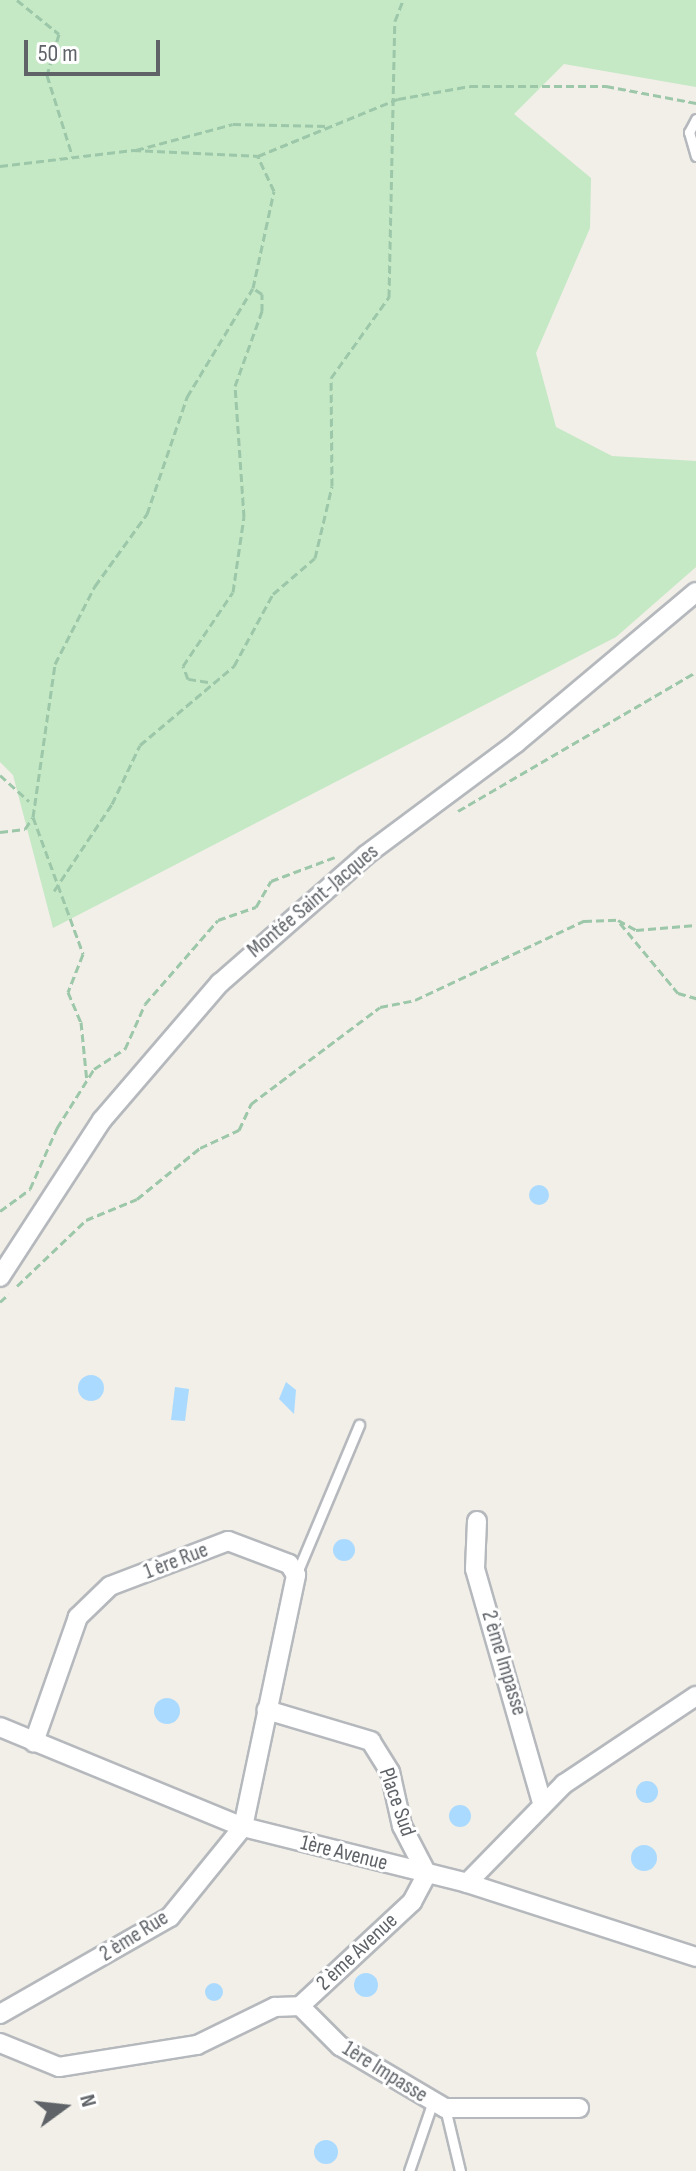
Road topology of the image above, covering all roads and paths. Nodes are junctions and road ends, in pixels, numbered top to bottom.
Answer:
1 (17, 0) edge
2 (403, 0) edge
3 (398, 99) junction
4 (696, 103) edge
5 (696, 119) edge
6 (330, 127) junction
7 (133, 150) junction
8 (72, 155) junction
9 (258, 156) junction
10 (696, 156) edge
11 (0, 166) edge
12 (253, 288) junction
13 (696, 592) edge
14 (211, 682) junction
15 (0, 775) edge
16 (29, 801) junction
17 (33, 817) junction
18 (0, 832) edge
19 (54, 891) junction
20 (618, 920) junction
21 (696, 925) edge
22 (696, 998) edge
23 (87, 1084) dead end
24 (0, 1277) edge
25 (0, 1302) edge
26 (359, 1425) dead end
27 (477, 1521) dead end
28 (296, 1575) junction
29 (696, 1696) edge
30 (267, 1710) junction
31 (0, 1727) edge
32 (34, 1742) junction
33 (542, 1803) junction
34 (243, 1827) junction
35 (427, 1874) junction
36 (467, 1883) junction
37 (696, 1957) edge
38 (300, 2006) junction
39 (0, 2014) edge
40 (0, 2043) edge
41 (439, 2105) junction
42 (579, 2108) dead end
43 (409, 2171) edge
44 (460, 2171) edge

1 - 8 path
2 - 3 path
3 - 4 path
3 - 6 path
3 - 14 path
5 - 10 lane
6 - 7 path
6 - 9 path
7 - 8 path
7 - 9 path
8 - 11 path
9 - 12 path
12 - 14 path
12 - 16 path
13 - 24 street, Montée Saint-Jacques
14 - 19 path
15 - 16 path
16 - 17 path
17 - 18 path
17 - 19 path
19 - 23 path
20 - 21 path
20 - 22 path
20 - 25 path
26 - 28 lane
27 - 33 street, 2 ème Impasse
28 - 30 street
28 - 32 street, 1 ère Rue
29 - 33 street
30 - 34 street
30 - 35 street, Place Sud
31 - 32 street, 1ère Avenue
32 - 34 street, 1ère Avenue
33 - 36 street
34 - 35 street, 1ère Avenue
34 - 39 street, 2 ème Rue
35 - 36 street, 1ère Avenue
35 - 38 street, 2 ème Avenue
36 - 37 street, 1ère Avenue
38 - 40 street, 2 ème Avenue
38 - 41 street, 1ère Impasse
41 - 42 street, 1ère Impasse
41 - 43 lane
41 - 44 lane

